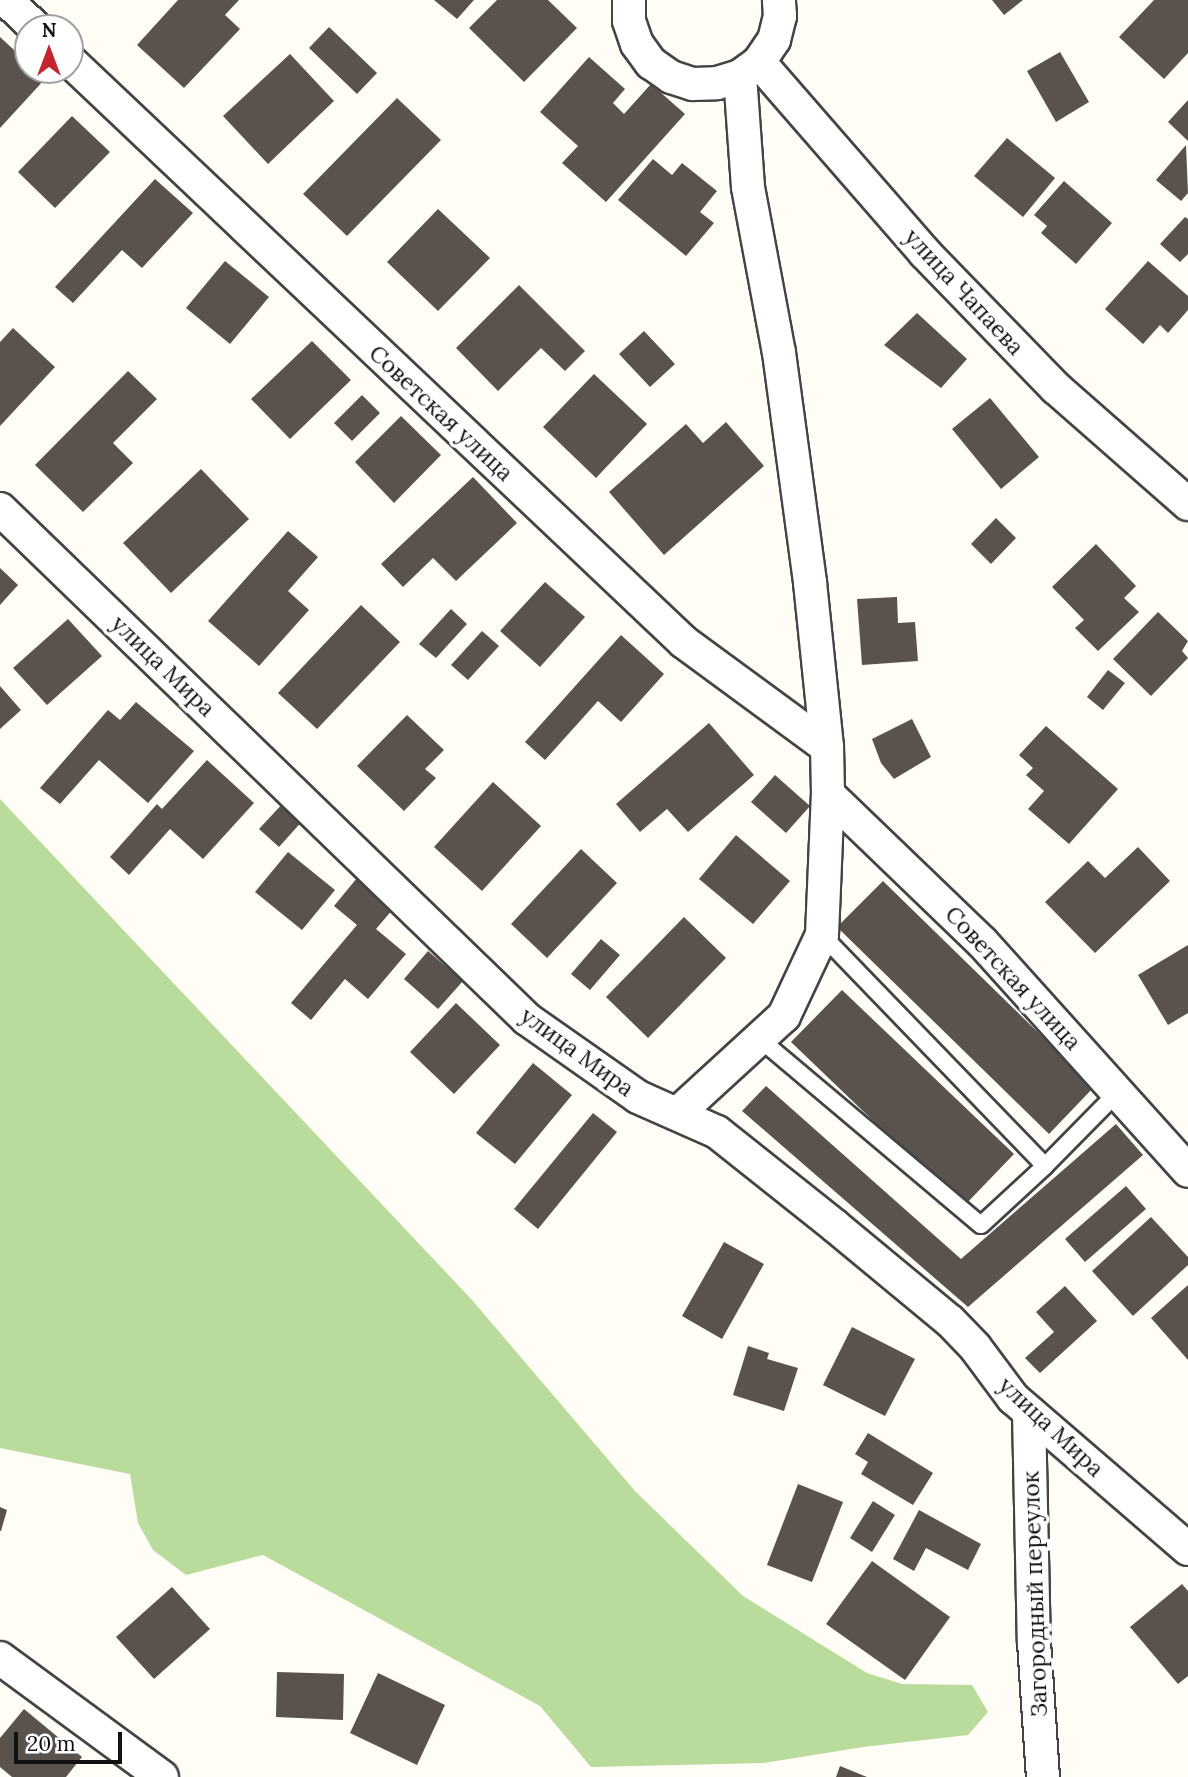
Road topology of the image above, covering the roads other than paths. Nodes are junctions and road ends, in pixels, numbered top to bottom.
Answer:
1 (6, 0) edge
2 (629, 0) edge
3 (779, 0) edge
4 (21, 14) edge
5 (750, 69) junction
6 (84, 74) edge
7 (1188, 504) edge
8 (0, 509) edge
9 (827, 747) junction
10 (828, 794) junction
11 (821, 935) junction
12 (761, 1040) junction
13 (1119, 1091) junction
14 (678, 1113) junction
15 (1045, 1166) junction
16 (1188, 1171) edge
17 (1029, 1412) junction
18 (1188, 1549) edge
19 (0, 1658) edge
20 (162, 1777) edge
21 (1043, 1777) edge

1 - 4 street
2 - 5 street
3 - 5 street
5 - 7 street, улица Чапаева
5 - 9 street
6 - 9 street, Советская улица
8 - 14 street, улица Мира
9 - 10 street
10 - 11 street
10 - 13 street, Советская улица
11 - 12 street
11 - 15 lane
12 - 14 street
12 - 15 lane
13 - 15 lane
13 - 16 street, Советская улица
14 - 17 street, улица Мира
17 - 18 street, улица Мира
17 - 21 street, Загородный переулок
19 - 20 street

